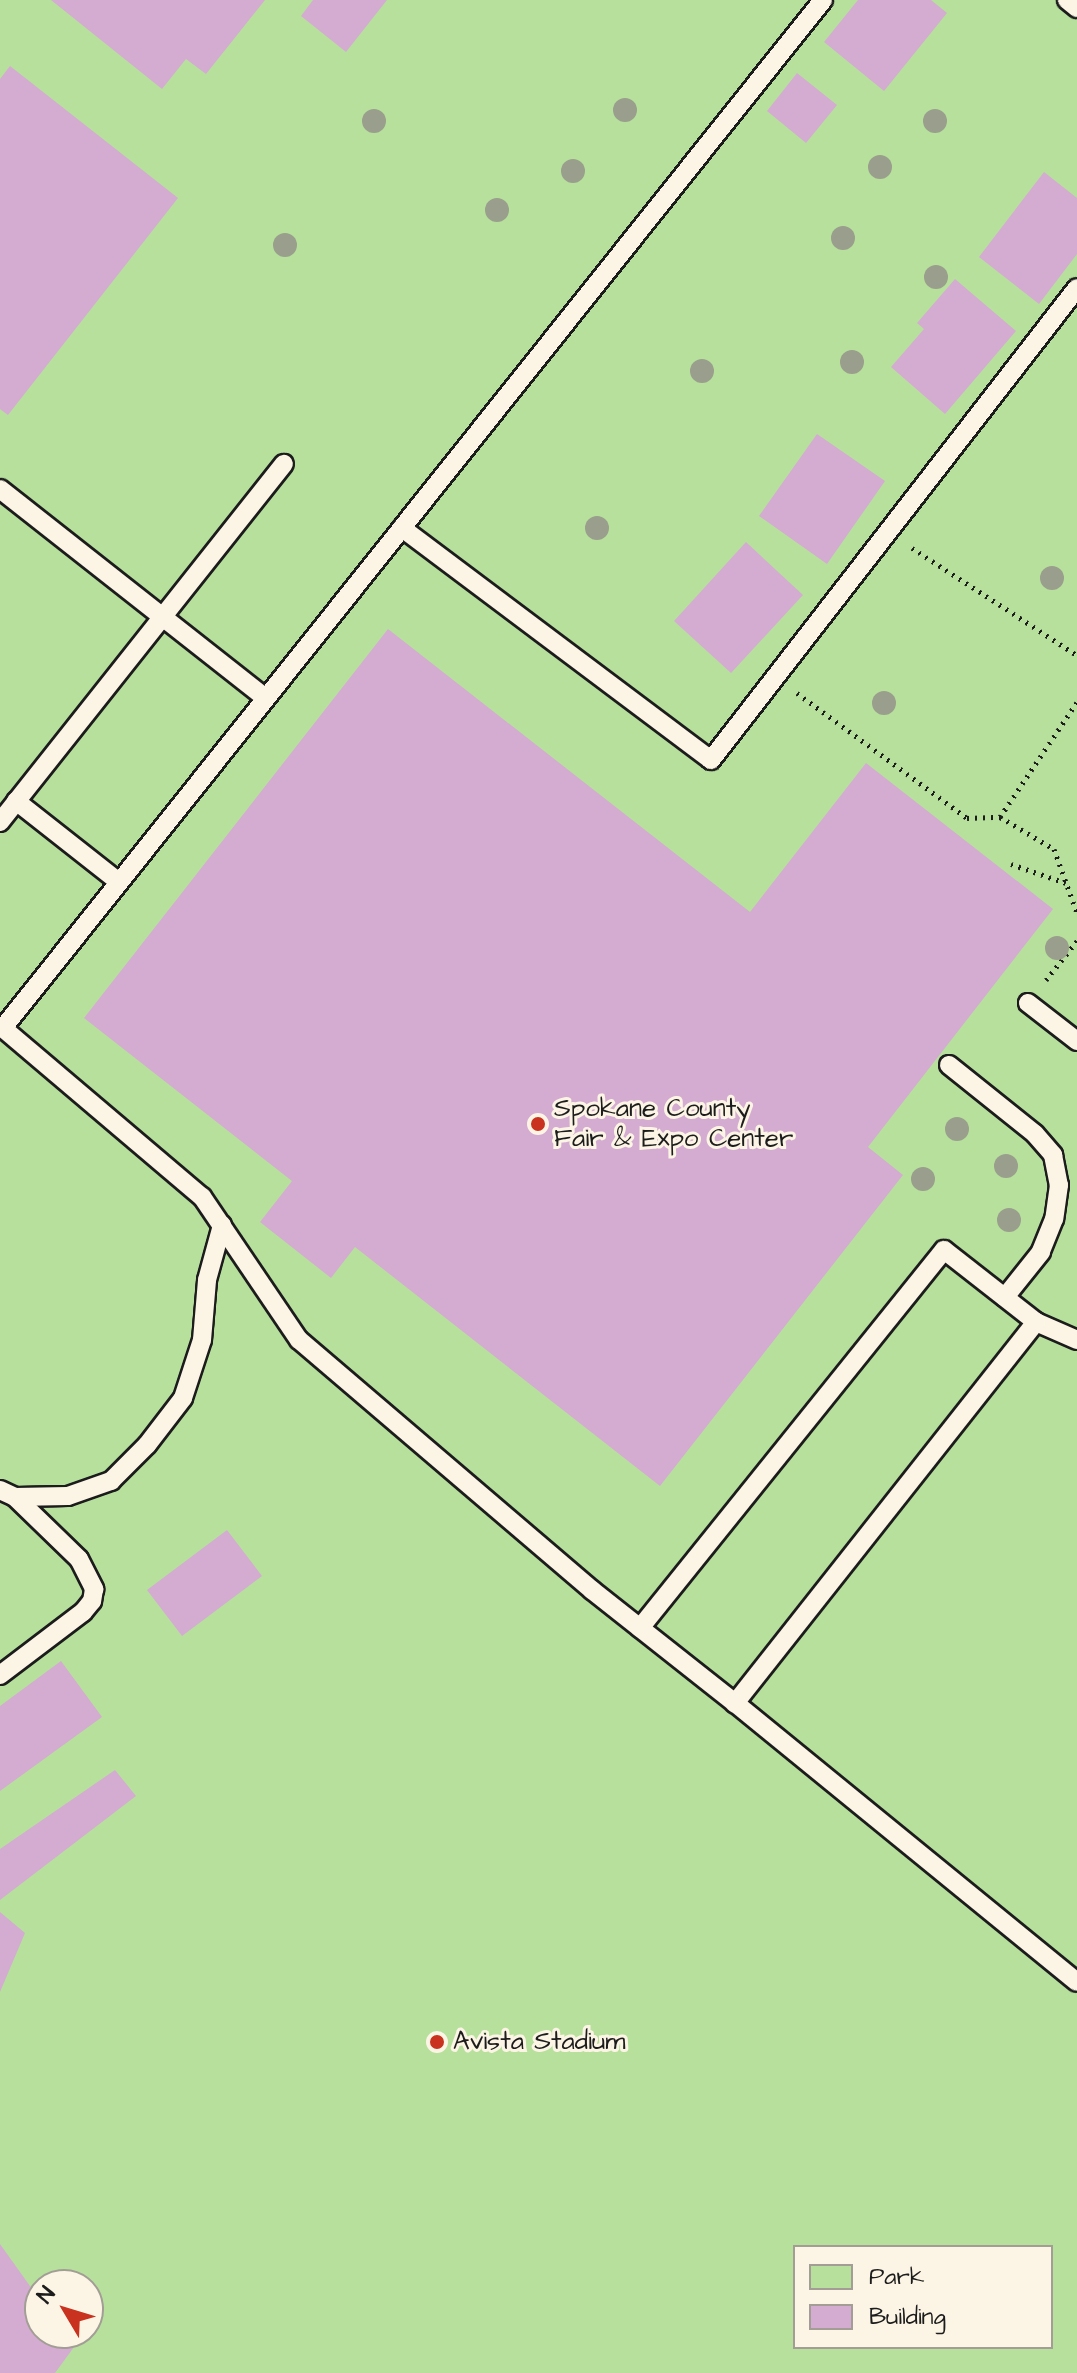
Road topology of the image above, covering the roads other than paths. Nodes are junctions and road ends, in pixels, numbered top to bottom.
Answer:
1 (823, 0) edge
2 (1067, 0) edge
3 (1077, 8) edge
4 (1077, 288) edge
5 (284, 464) dead end
6 (0, 489) edge
7 (402, 528) junction
8 (162, 617) junction
9 (266, 698) junction
10 (16, 801) junction
11 (0, 822) edge
12 (119, 882) junction
13 (1028, 1003) road end
14 (2, 1026) edge
15 (1077, 1041) edge
16 (949, 1065) dead end
17 (222, 1225) junction
18 (1005, 1297) junction
19 (1036, 1322) junction
20 (1077, 1340) edge
21 (7, 1494) edge
22 (640, 1628) junction
23 (0, 1675) edge
24 (735, 1703) junction
25 (1077, 1982) edge

1 - 7 lane
2 - 3 lane
4 - 7 lane
5 - 8 lane
6 - 8 lane
7 - 9 lane
8 - 9 lane
8 - 10 lane
9 - 12 lane
10 - 11 lane
10 - 12 lane
12 - 14 lane
13 - 15 lane
14 - 17 lane
16 - 18 lane
17 - 21 lane
17 - 22 lane
18 - 19 lane
18 - 22 lane
19 - 20 lane
19 - 24 lane
21 - 23 lane
22 - 24 lane
24 - 25 lane

